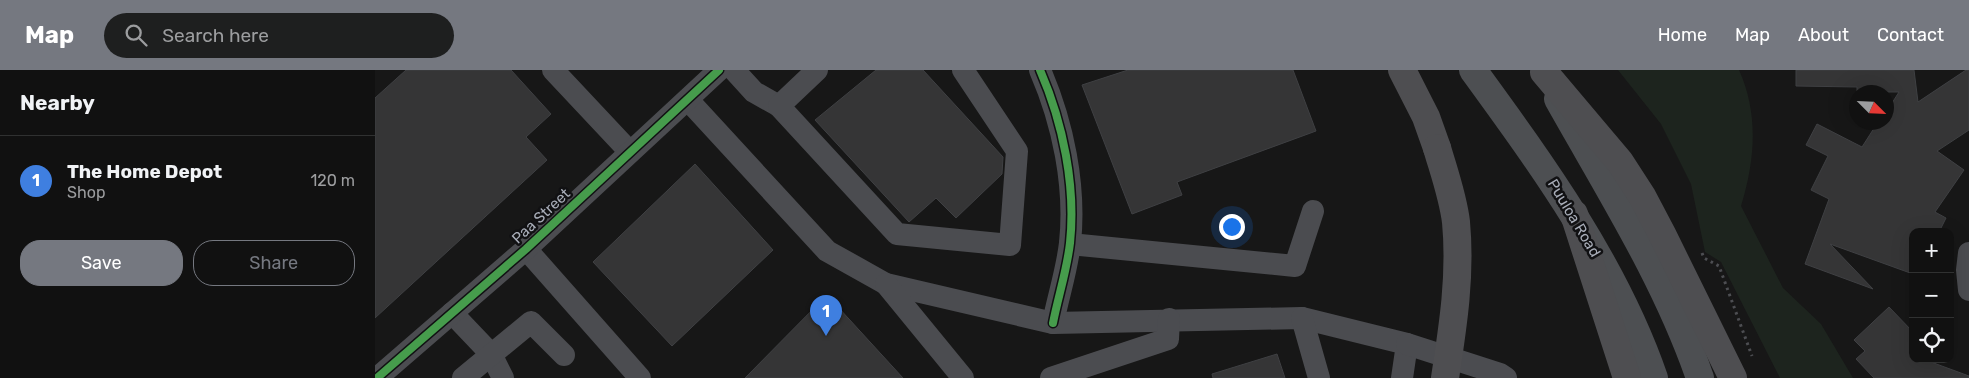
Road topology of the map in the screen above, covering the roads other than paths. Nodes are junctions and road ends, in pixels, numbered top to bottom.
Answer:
1 (553, 70) edge
2 (719, 70) edge
3 (734, 70) edge
4 (817, 70) edge
5 (963, 70) edge
6 (1040, 70) edge
7 (1402, 70) edge
8 (1473, 70) edge
9 (1543, 71) edge
10 (688, 100) junction
11 (779, 106) junction
12 (630, 152) junction
13 (1313, 211) dead end
14 (1574, 214) junction
15 (1069, 244) junction
16 (526, 249) junction
17 (1969, 253) edge
18 (886, 284) junction
19 (1969, 290) edge
20 (452, 313) junction
21 (1302, 318) junction
22 (1169, 319) junction
23 (1053, 323) junction
24 (1407, 344) junction
25 (491, 354) junction
26 (564, 355) dead end
27 (1471, 372) edge
28 (377, 378) edge
29 (463, 378) edge
30 (503, 378) edge
31 (640, 378) edge
32 (963, 378) edge
33 (1051, 378) edge
34 (1319, 378) edge
35 (1402, 378) edge
36 (1445, 378) edge
37 (1506, 378) edge
38 (1627, 378) edge
39 (1654, 378) edge
40 (1700, 378) edge
41 (1733, 378) edge

1 - 12 street
2 - 10 street, Paa Street
3 - 11 street
4 - 11 street
5 - 11 street
6 - 15 street
7 - 36 highway, bridge
8 - 14 main road, Puuloa Road
9 - 40 main road
9 - 41 highway
10 - 12 street, Paa Street
10 - 18 street
12 - 16 street, Paa Street
13 - 15 street
14 - 38 highway
14 - 39 main road, Puuloa Road
15 - 23 street
16 - 20 street, Paa Street
16 - 31 street
17 - 19 street
18 - 23 street
18 - 32 street
20 - 25 street
20 - 28 street, Paa Street
21 - 22 street
21 - 24 street
21 - 34 street
22 - 23 street
22 - 33 street
24 - 27 street
24 - 35 street
25 - 26 street
25 - 29 street
25 - 30 street
27 - 37 street

